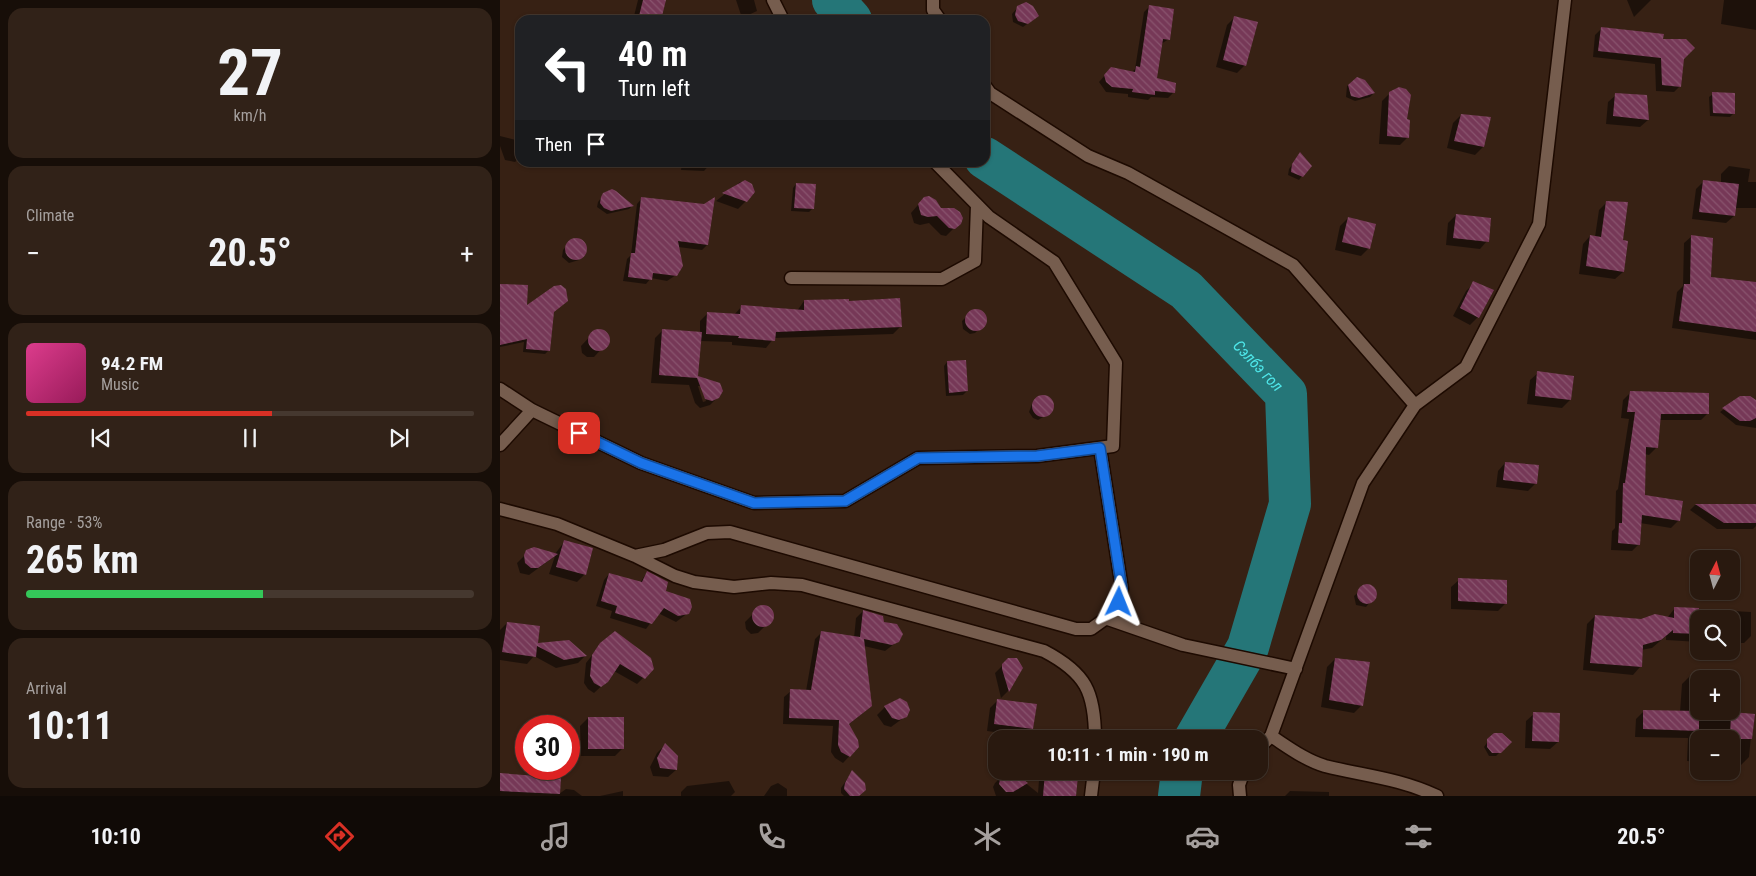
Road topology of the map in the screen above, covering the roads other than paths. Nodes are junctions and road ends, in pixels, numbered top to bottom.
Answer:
1 (773, 0) edge
2 (933, 0) edge
3 (1565, 0) edge
4 (780, 15) edge
5 (936, 15) edge
6 (990, 94) edge
7 (940, 167) edge
8 (977, 205) junction
9 (791, 278) dead end
10 (500, 389) edge
11 (1415, 405) junction
12 (532, 410) junction
13 (500, 445) edge
14 (1100, 448) junction
15 (500, 508) edge
16 (636, 556) junction
17 (1104, 618) junction
18 (1296, 669) junction
19 (1095, 730) edge
20 (1271, 736) junction
21 (1268, 739) edge
22 (1093, 780) edge
23 (1241, 780) edge
24 (1091, 796) edge
25 (1240, 796) edge
26 (1437, 796) edge

1 - 4 street
2 - 5 street
3 - 11 street
6 - 11 street
7 - 8 street
8 - 9 street
8 - 14 street
10 - 12 street
11 - 18 street
12 - 13 street
12 - 14 street
14 - 17 street
15 - 16 street
16 - 17 street
16 - 19 street
17 - 18 street
18 - 20 street
20 - 21 street
20 - 26 street
22 - 24 street
23 - 25 street

